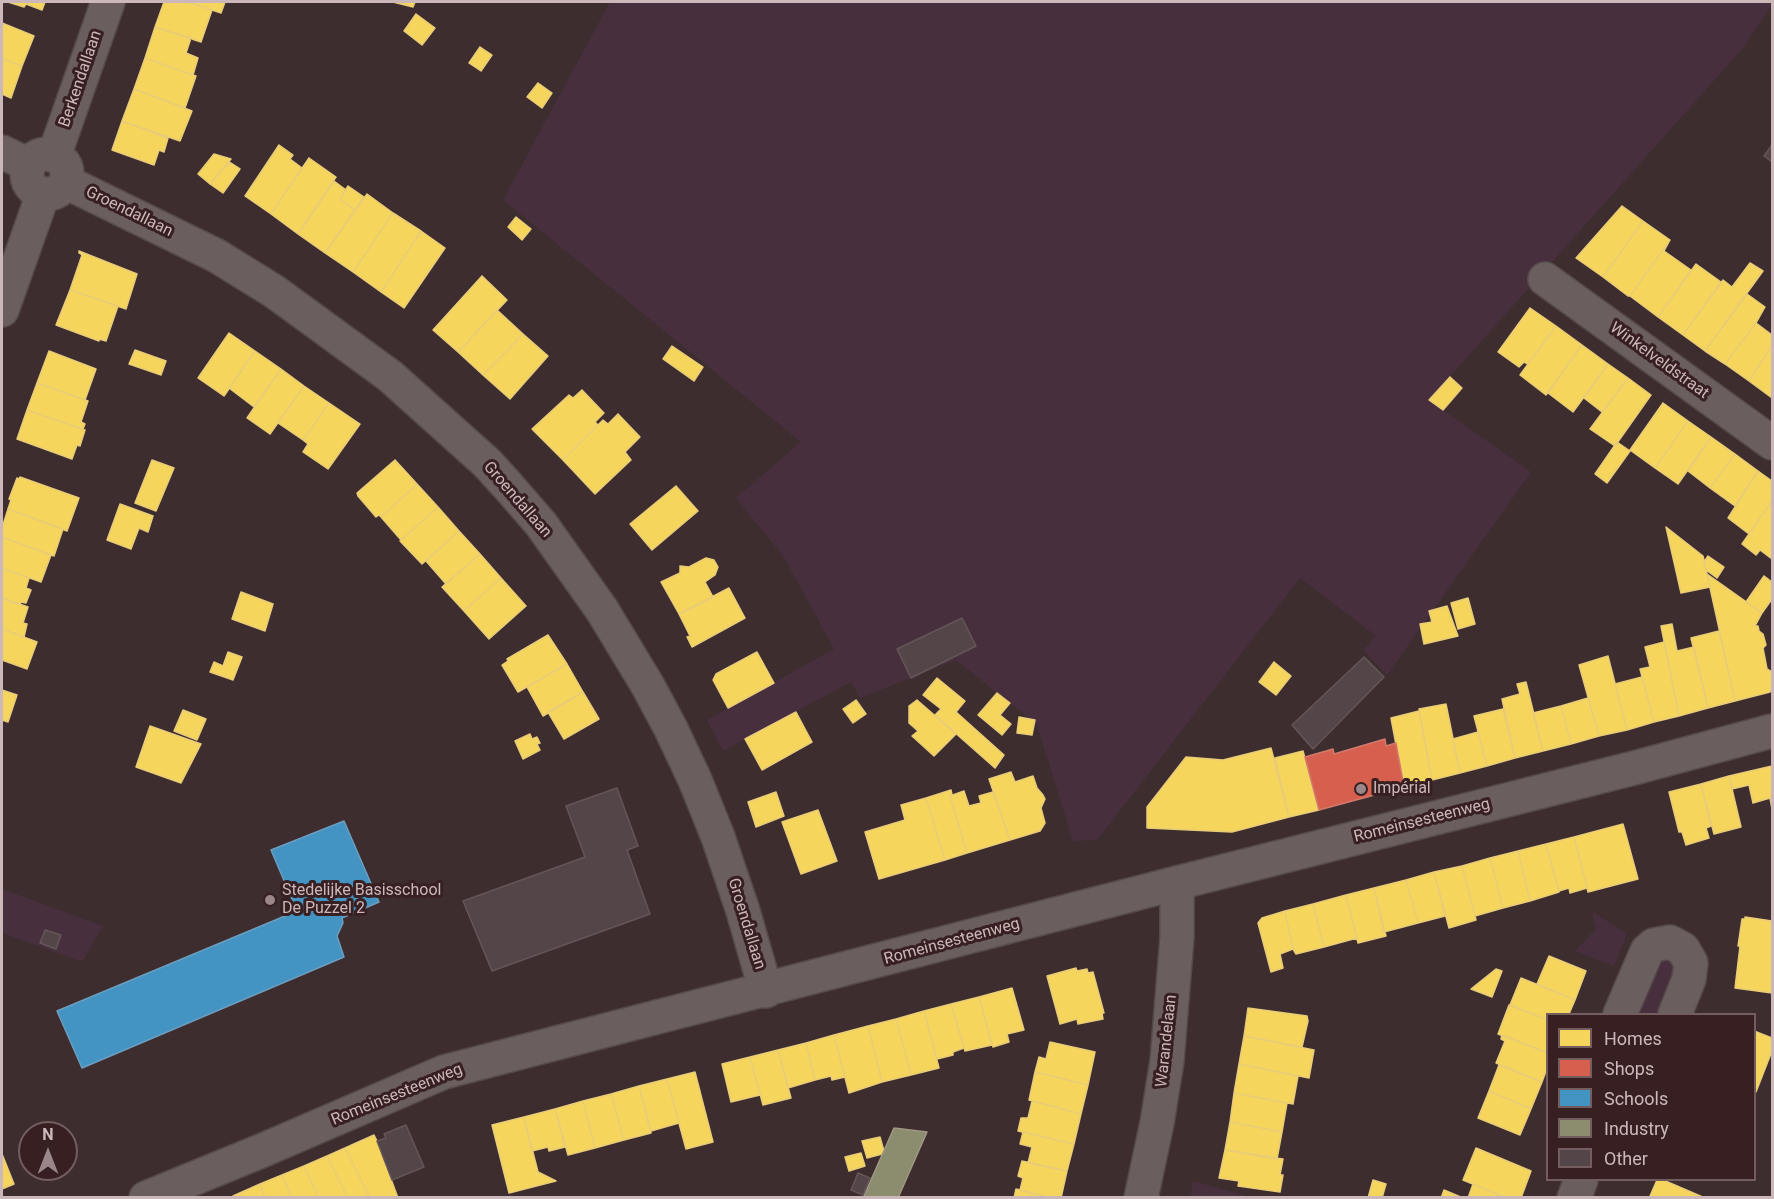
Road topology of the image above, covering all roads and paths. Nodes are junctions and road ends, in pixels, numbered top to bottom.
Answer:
1 (108, 2) edge
2 (39, 170) edge
3 (1545, 279) dead end
4 (2, 310) edge
5 (1773, 443) edge
6 (1773, 730) edge
7 (1177, 883) junction
8 (766, 991) junction
9 (1620, 1013) edge
10 (1674, 1013) edge
11 (1580, 1181) edge
12 (146, 1197) edge
13 (1141, 1197) edge
14 (1574, 1197) edge

1 - 2 street, Berkendallaan
2 - 4 street, Berkendallaan
2 - 8 street, Groendallaan
3 - 5 street, Winkelveldstraat
6 - 7 street, Romeinsesteenweg
7 - 8 street, Romeinsesteenweg
7 - 13 street, Warandelaan
8 - 12 street, Romeinsesteenweg
9 - 10 street
11 - 14 street

